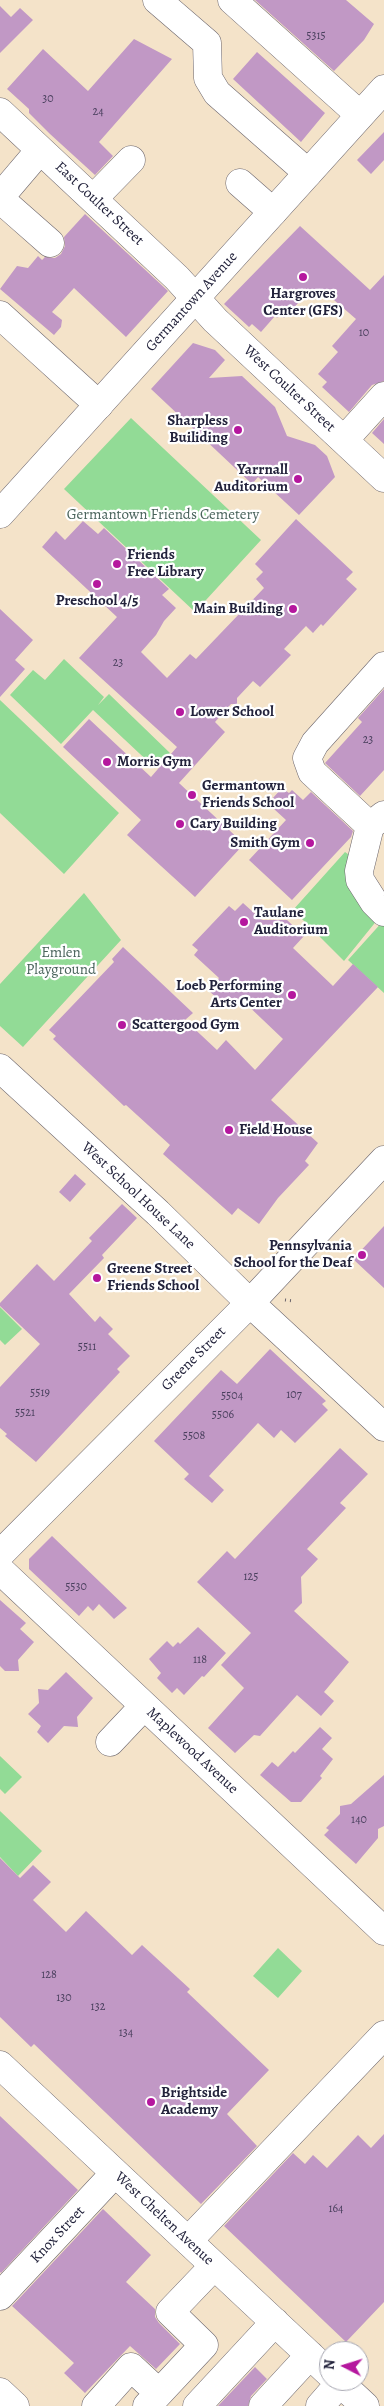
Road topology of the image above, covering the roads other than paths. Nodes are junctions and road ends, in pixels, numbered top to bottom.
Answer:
1 (158, 0) edge
2 (232, 0) edge
3 (384, 89) edge
4 (0, 112) edge
5 (360, 115) junction
6 (40, 150) junction
7 (131, 160) dead end
8 (308, 174) junction
9 (240, 183) dead end
10 (0, 198) edge
11 (93, 199) junction
12 (273, 212) junction
13 (50, 244) dead end
14 (195, 298) junction
15 (0, 315) edge
16 (384, 396) edge
17 (99, 404) junction
18 (344, 440) junction
19 (384, 478) edge
20 (0, 514) edge
21 (384, 666) edge
22 (377, 820) edge
23 (384, 912) edge
24 (0, 1068) edge
25 (384, 1160) edge
26 (250, 1303) junction
27 (384, 1427) edge
28 (0, 1554) edge
29 (0, 1570) edge
30 (144, 1706) junction
31 (110, 1742) dead end
32 (384, 1931) edge
33 (384, 2036) edge
34 (0, 2065) edge
35 (115, 2173) junction
36 (188, 2241) junction
37 (214, 2266) junction
38 (0, 2296) edge
39 (275, 2322) junction
40 (319, 2364) edge
41 (319, 2378) edge
42 (324, 2391) edge
43 (349, 2391) edge
44 (0, 2392) edge
45 (153, 2400) edge
46 (15, 2406) edge
47 (96, 2406) edge
48 (197, 2406) edge
49 (263, 2406) edge
50 (320, 2406) edge
51 (365, 2406) edge

1 - 8 street
2 - 5 street
3 - 5 street, Germantown Avenue
4 - 6 street, East Coulter Street
5 - 8 street, Germantown Avenue
6 - 10 street
6 - 11 street, East Coulter Street
7 - 11 street
8 - 12 street, Germantown Avenue
9 - 12 street
10 - 13 street
11 - 14 street, East Coulter Street
12 - 14 street, Germantown Avenue
14 - 17 street, Germantown Avenue
14 - 18 street, West Coulter Street
15 - 17 street
16 - 18 street
17 - 20 street, Germantown Avenue
18 - 19 street, West Coulter Street
21 - 22 street
22 - 23 street
24 - 26 street, West School House Lane
25 - 26 street, Greene Street
26 - 27 street, West School House Lane
26 - 28 street, Greene Street
29 - 30 street, Maplewood Avenue
30 - 31 street
30 - 32 street, Maplewood Avenue
33 - 36 street
34 - 35 street, West Chelten Avenue
35 - 36 street, West Chelten Avenue
35 - 38 street, Knox Street
36 - 37 street, West Chelten Avenue
37 - 39 street, West Chelten Avenue
37 - 45 street
39 - 40 street, West Chelten Avenue
39 - 48 street
41 - 49 street
42 - 50 street
43 - 51 street, West Chelten Avenue
44 - 46 street
45 - 47 street

